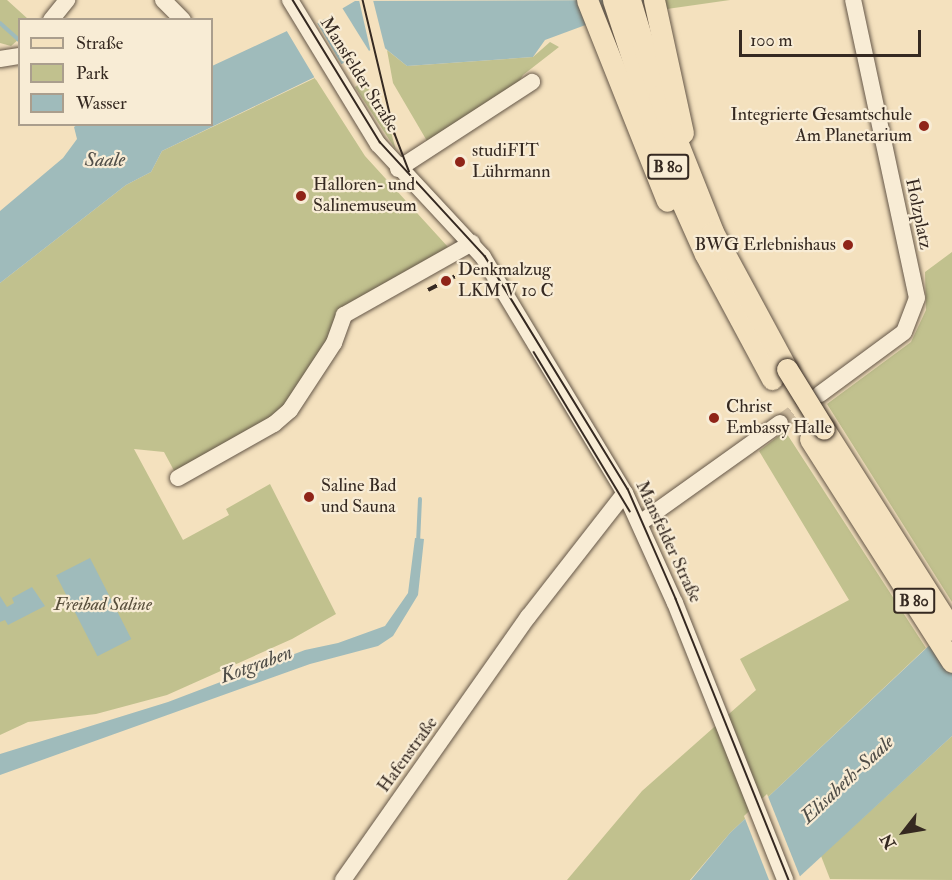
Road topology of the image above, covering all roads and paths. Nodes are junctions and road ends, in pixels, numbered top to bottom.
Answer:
1 (67, 0) edge
2 (163, 0) edge
3 (290, 0) edge
4 (587, 0) edge
5 (613, 0) edge
6 (630, 0) edge
7 (654, 0) edge
8 (853, 0) edge
9 (53, 18) edge
10 (181, 18) edge
11 (635, 49) junction
12 (18, 57) edge
13 (0, 59) edge
14 (532, 82) dead end
15 (398, 169) junction
16 (472, 243) junction
17 (780, 374) junction
18 (820, 394) tunnel mouth
19 (780, 423) tunnel mouth
20 (178, 478) dead end
21 (625, 493) junction
22 (640, 523) junction
23 (882, 536) junction
24 (952, 630) edge
25 (952, 662) edge
26 (343, 880) edge
27 (785, 880) edge

1 - 9 street
2 - 10 street
3 - 15 street, Mansfelder Straße
4 - 11 main road
5 - 11 main road, B 80
6 - 11 main road, B 80
7 - 11 main road
8 - 18 street, Holzplatz
11 - 17 main road, B 80
11 - 17 main road, B 80
12 - 13 street
14 - 15 street
15 - 16 street, Mansfelder Straße
16 - 20 street
16 - 21 street, Mansfelder Straße
17 - 23 main road, B 80, bridge
19 - 22 street
21 - 22 street, Mansfelder Straße
21 - 26 street, Hafenstraße
22 - 27 street, Mansfelder Straße
23 - 24 main road, B 80
23 - 25 main road, B 80

